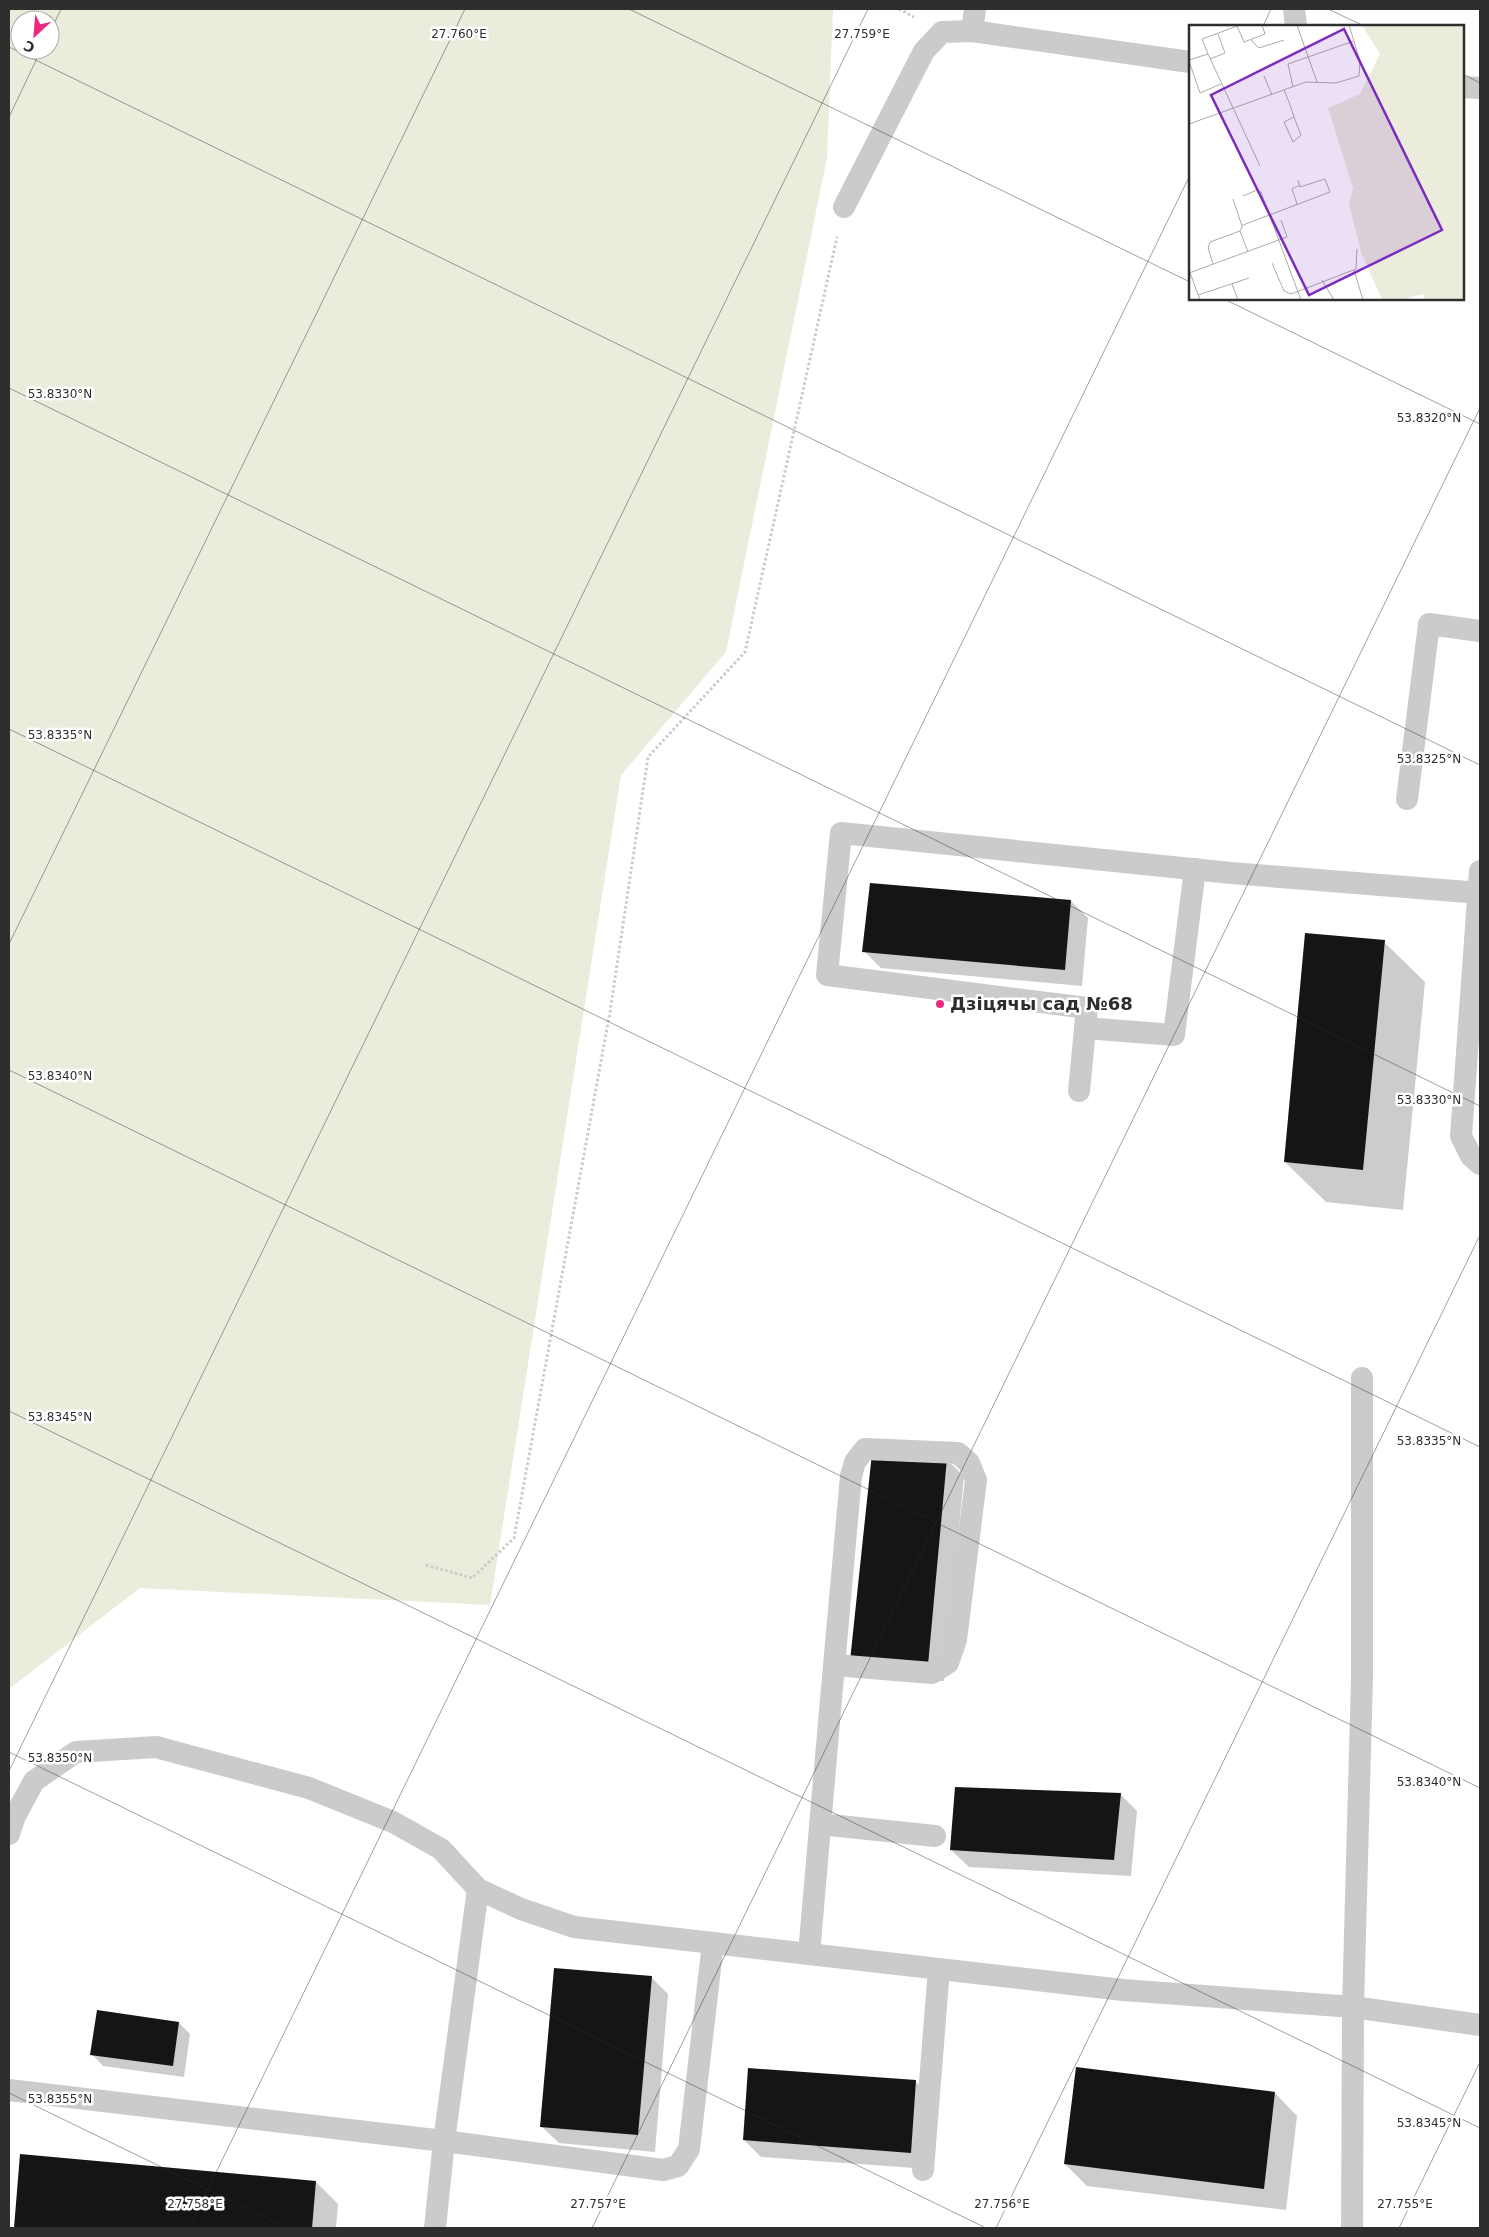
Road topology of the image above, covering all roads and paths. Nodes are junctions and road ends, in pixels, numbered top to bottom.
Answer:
1 (975, 9) edge
2 (1294, 9) edge
3 (1296, 25) edge
4 (972, 31) junction
5 (1189, 62) edge
6 (1464, 87) edge
7 (1480, 88) edge
8 (844, 207) joint
9 (1480, 631) edge
10 (1407, 799) dead end
11 (1196, 869) junction
12 (1480, 870) edge
13 (1479, 893) edge
14 (1085, 1028) junction
15 (1079, 1091) dead end
16 (1480, 1164) edge
17 (1362, 1378) dead end
18 (426, 1565) dead end
19 (834, 1665) junction
20 (820, 1824) junction
21 (9, 1834) edge
22 (935, 1836) dead end
23 (478, 1889) junction
24 (713, 1942) junction
25 (808, 1954) junction
26 (939, 1969) junction
27 (1353, 2007) junction
28 (1480, 2026) edge
29 (9, 2090) edge
30 (444, 2141) junction
31 (923, 2170) dead end
32 (435, 2228) edge
33 (1352, 2228) edge

1 - 4 lane
2 - 3 lane
4 - 5 lane
4 - 8 lane
6 - 7 lane
8 - 18 path
9 - 10 lane
11 - 13 lane
11 - 14 lane
11 - 14 lane
12 - 13 lane
13 - 16 lane
14 - 15 lane
17 - 27 lane
19 - 19 lane
19 - 20 lane
20 - 22 lane
20 - 25 lane
21 - 23 lane
23 - 24 lane
23 - 30 lane
24 - 25 lane
24 - 30 lane
25 - 26 lane
26 - 27 lane
26 - 31 lane
27 - 28 lane
27 - 33 lane
29 - 30 lane
30 - 32 lane

